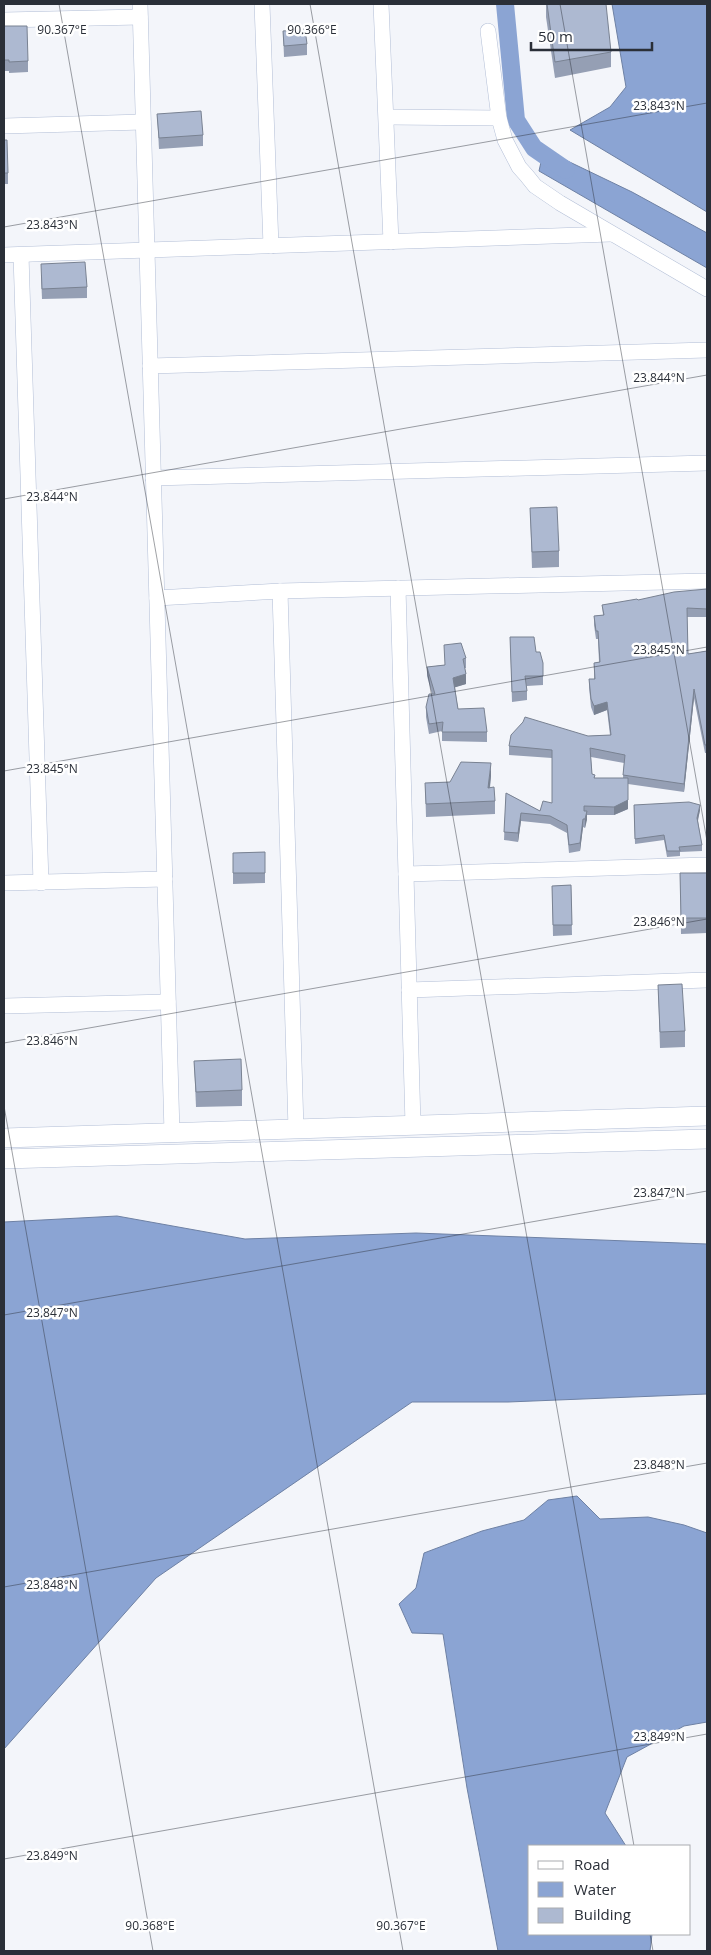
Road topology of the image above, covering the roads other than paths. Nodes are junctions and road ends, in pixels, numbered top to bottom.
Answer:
1 (262, 4) edge
2 (381, 4) edge
3 (140, 10) edge
4 (4, 20) edge
5 (488, 31) dead end
6 (387, 117) junction
7 (498, 118) junction
8 (143, 122) junction
9 (4, 126) edge
10 (611, 234) junction
11 (391, 242) junction
12 (270, 246) junction
13 (147, 251) junction
14 (4, 255) edge
15 (21, 255) junction
16 (707, 289) edge
17 (707, 350) edge
18 (150, 366) junction
19 (707, 463) edge
20 (153, 478) junction
21 (707, 581) edge
22 (398, 588) junction
23 (280, 591) junction
24 (157, 598) junction
25 (707, 865) edge
26 (406, 874) junction
27 (165, 879) junction
28 (4, 882) edge
29 (41, 883) junction
30 (707, 980) edge
31 (409, 990) junction
32 (168, 1002) junction
33 (4, 1006) edge
34 (707, 1116) edge
35 (413, 1126) junction
36 (296, 1129) junction
37 (172, 1133) junction
38 (4, 1138) edge
39 (707, 1139) edge
40 (4, 1159) edge

1 - 12 street
2 - 6 street
3 - 4 street
3 - 8 street
5 - 7 street
6 - 7 street
6 - 11 street
7 - 10 street
8 - 9 street
8 - 13 street
10 - 11 street
10 - 16 street
11 - 12 street
12 - 13 street
13 - 15 street
13 - 18 street
14 - 15 street
15 - 29 street
17 - 18 street
18 - 20 street
19 - 20 street
20 - 24 street
21 - 22 street
22 - 23 street
22 - 26 street
23 - 24 street
23 - 36 street
24 - 27 street
25 - 26 street
26 - 31 street
27 - 29 street
27 - 32 street
28 - 29 street
30 - 31 street
31 - 35 street
32 - 33 street
32 - 37 street
34 - 35 street
35 - 36 street
36 - 37 street
37 - 38 street
39 - 40 street

